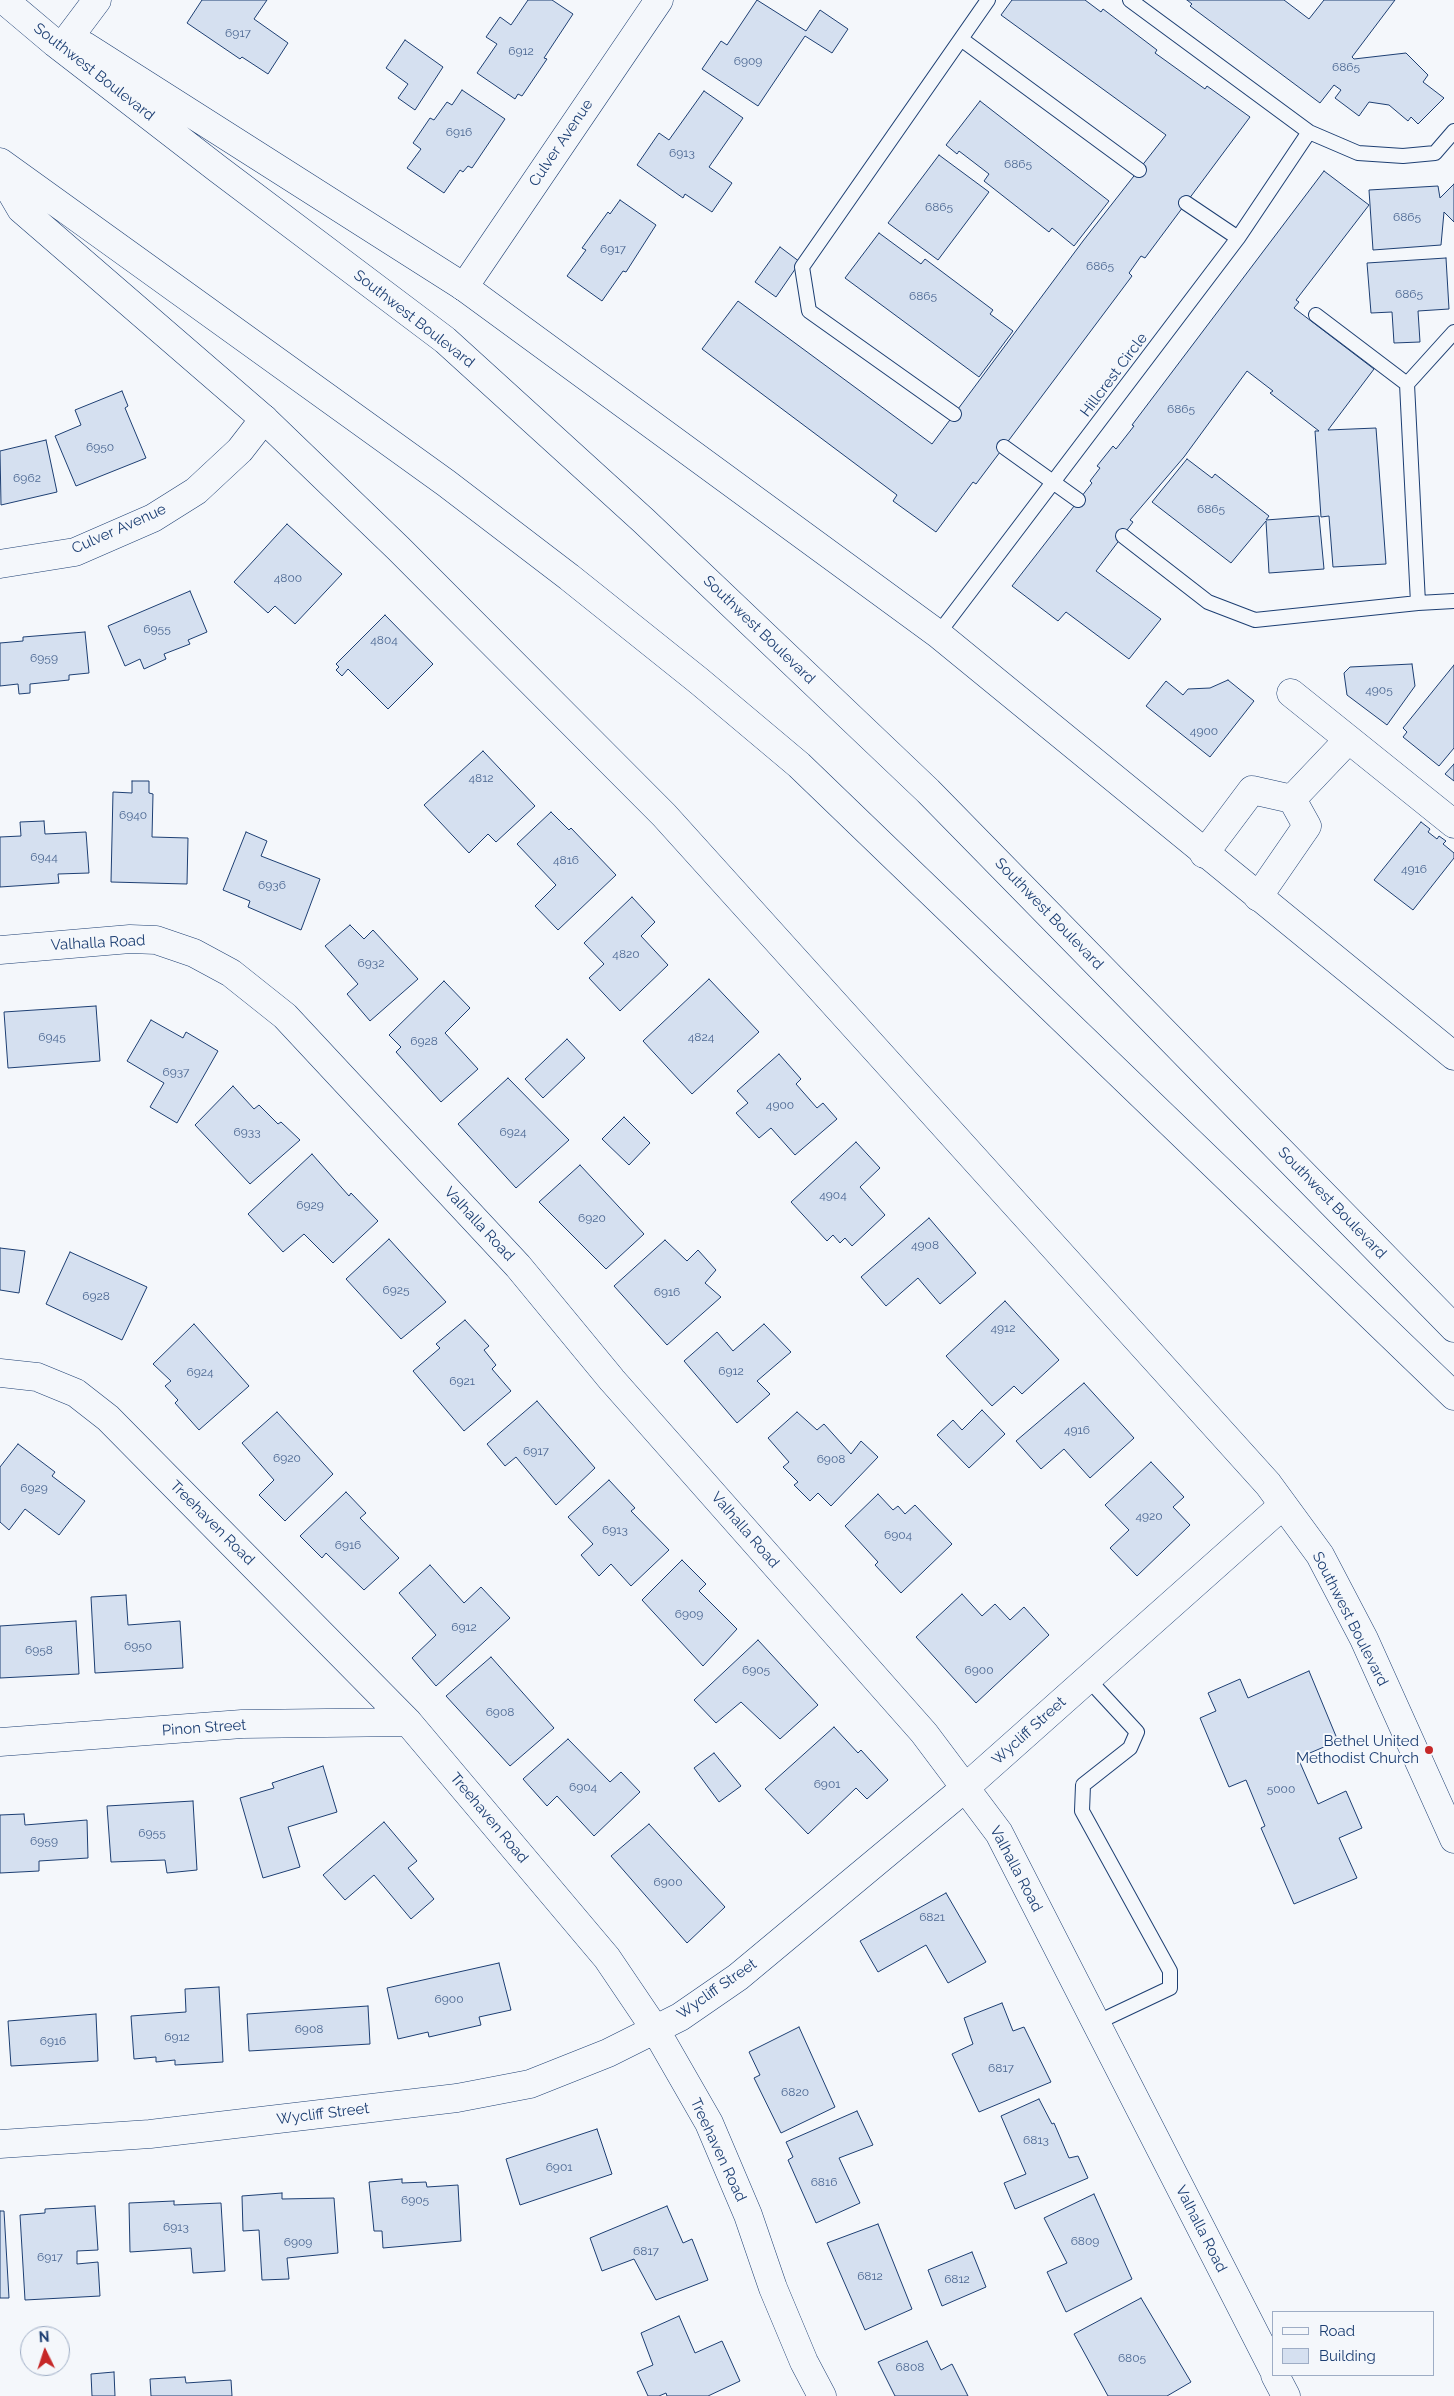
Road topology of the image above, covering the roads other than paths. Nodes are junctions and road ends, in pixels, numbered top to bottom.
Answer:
1 (4, 0) edge
2 (12, 0) edge
3 (97, 0) edge
4 (658, 0) edge
5 (988, 0) edge
6 (1130, 0) edge
7 (70, 36) junction
8 (961, 39) junction
9 (1454, 131) edge
10 (1309, 132) junction
11 (0, 162) edge
12 (1139, 170) dead end
13 (0, 173) edge
14 (1186, 203) dead end
15 (1238, 238) junction
16 (464, 287) junction
17 (1316, 315) dead end
18 (1454, 332) edge
19 (1406, 384) junction
20 (954, 414) dead end
21 (264, 419) junction
22 (1004, 447) dead end
23 (1054, 482) junction
24 (1078, 500) dead end
25 (1124, 536) dead end
26 (0, 564) edge
27 (1454, 601) edge
28 (1418, 603) junction
29 (938, 634) junction
30 (1291, 694) dead end
31 (1348, 740) junction
32 (1292, 799) junction
33 (1454, 824) edge
34 (1204, 854) junction
35 (1258, 897) junction
36 (0, 950) edge
37 (1454, 1056) edge
38 (1454, 1328) edge
39 (0, 1373) edge
40 (1454, 1396) edge
41 (1282, 1506) junction
42 (1088, 1679) junction
43 (408, 1722) junction
44 (0, 1742) edge
45 (965, 1788) junction
46 (1454, 1839) edge
47 (1096, 2023) junction
48 (655, 2029) junction
49 (0, 2144) edge
50 (1272, 2367) edge
51 (1276, 2376) edge
52 (822, 2396) edge
53 (1286, 2396) edge

1 - 38 main road, Southwest Boulevard
2 - 7 main road
3 - 7 main road
4 - 16 main road, Culver Avenue
5 - 8 lane
6 - 10 lane
7 - 16 main road
8 - 12 lane
8 - 20 lane
9 - 10 lane
10 - 15 lane, Hillcrest Circle
11 - 40 main road
13 - 21 main road, Southwest Boulevard
14 - 15 lane
15 - 23 lane, Hillcrest Circle
16 - 29 main road
17 - 19 lane
18 - 19 lane
19 - 28 lane
21 - 26 main road, Culver Avenue
21 - 41 main road, Southwest Boulevard
22 - 23 lane
23 - 24 lane
23 - 29 lane, Hillcrest Circle
25 - 28 lane
27 - 28 lane
29 - 34 main road
30 - 31 main road
31 - 32 main road
31 - 33 main road
32 - 34 main road
32 - 35 main road
34 - 35 main road
35 - 37 main road
36 - 45 main road, Valhalla Road
39 - 43 main road, Treehaven Road
41 - 42 main road, Wycliff Street
41 - 46 main road, Southwest Boulevard
42 - 45 main road, Wycliff Street
42 - 47 lane
43 - 44 main road, Pinon Street
43 - 48 main road, Treehaven Road
45 - 47 main road, Valhalla Road
45 - 48 main road, Wycliff Street
47 - 50 main road, Valhalla Road
48 - 49 main road, Wycliff Street
48 - 52 main road, Treehaven Road
51 - 53 main road

